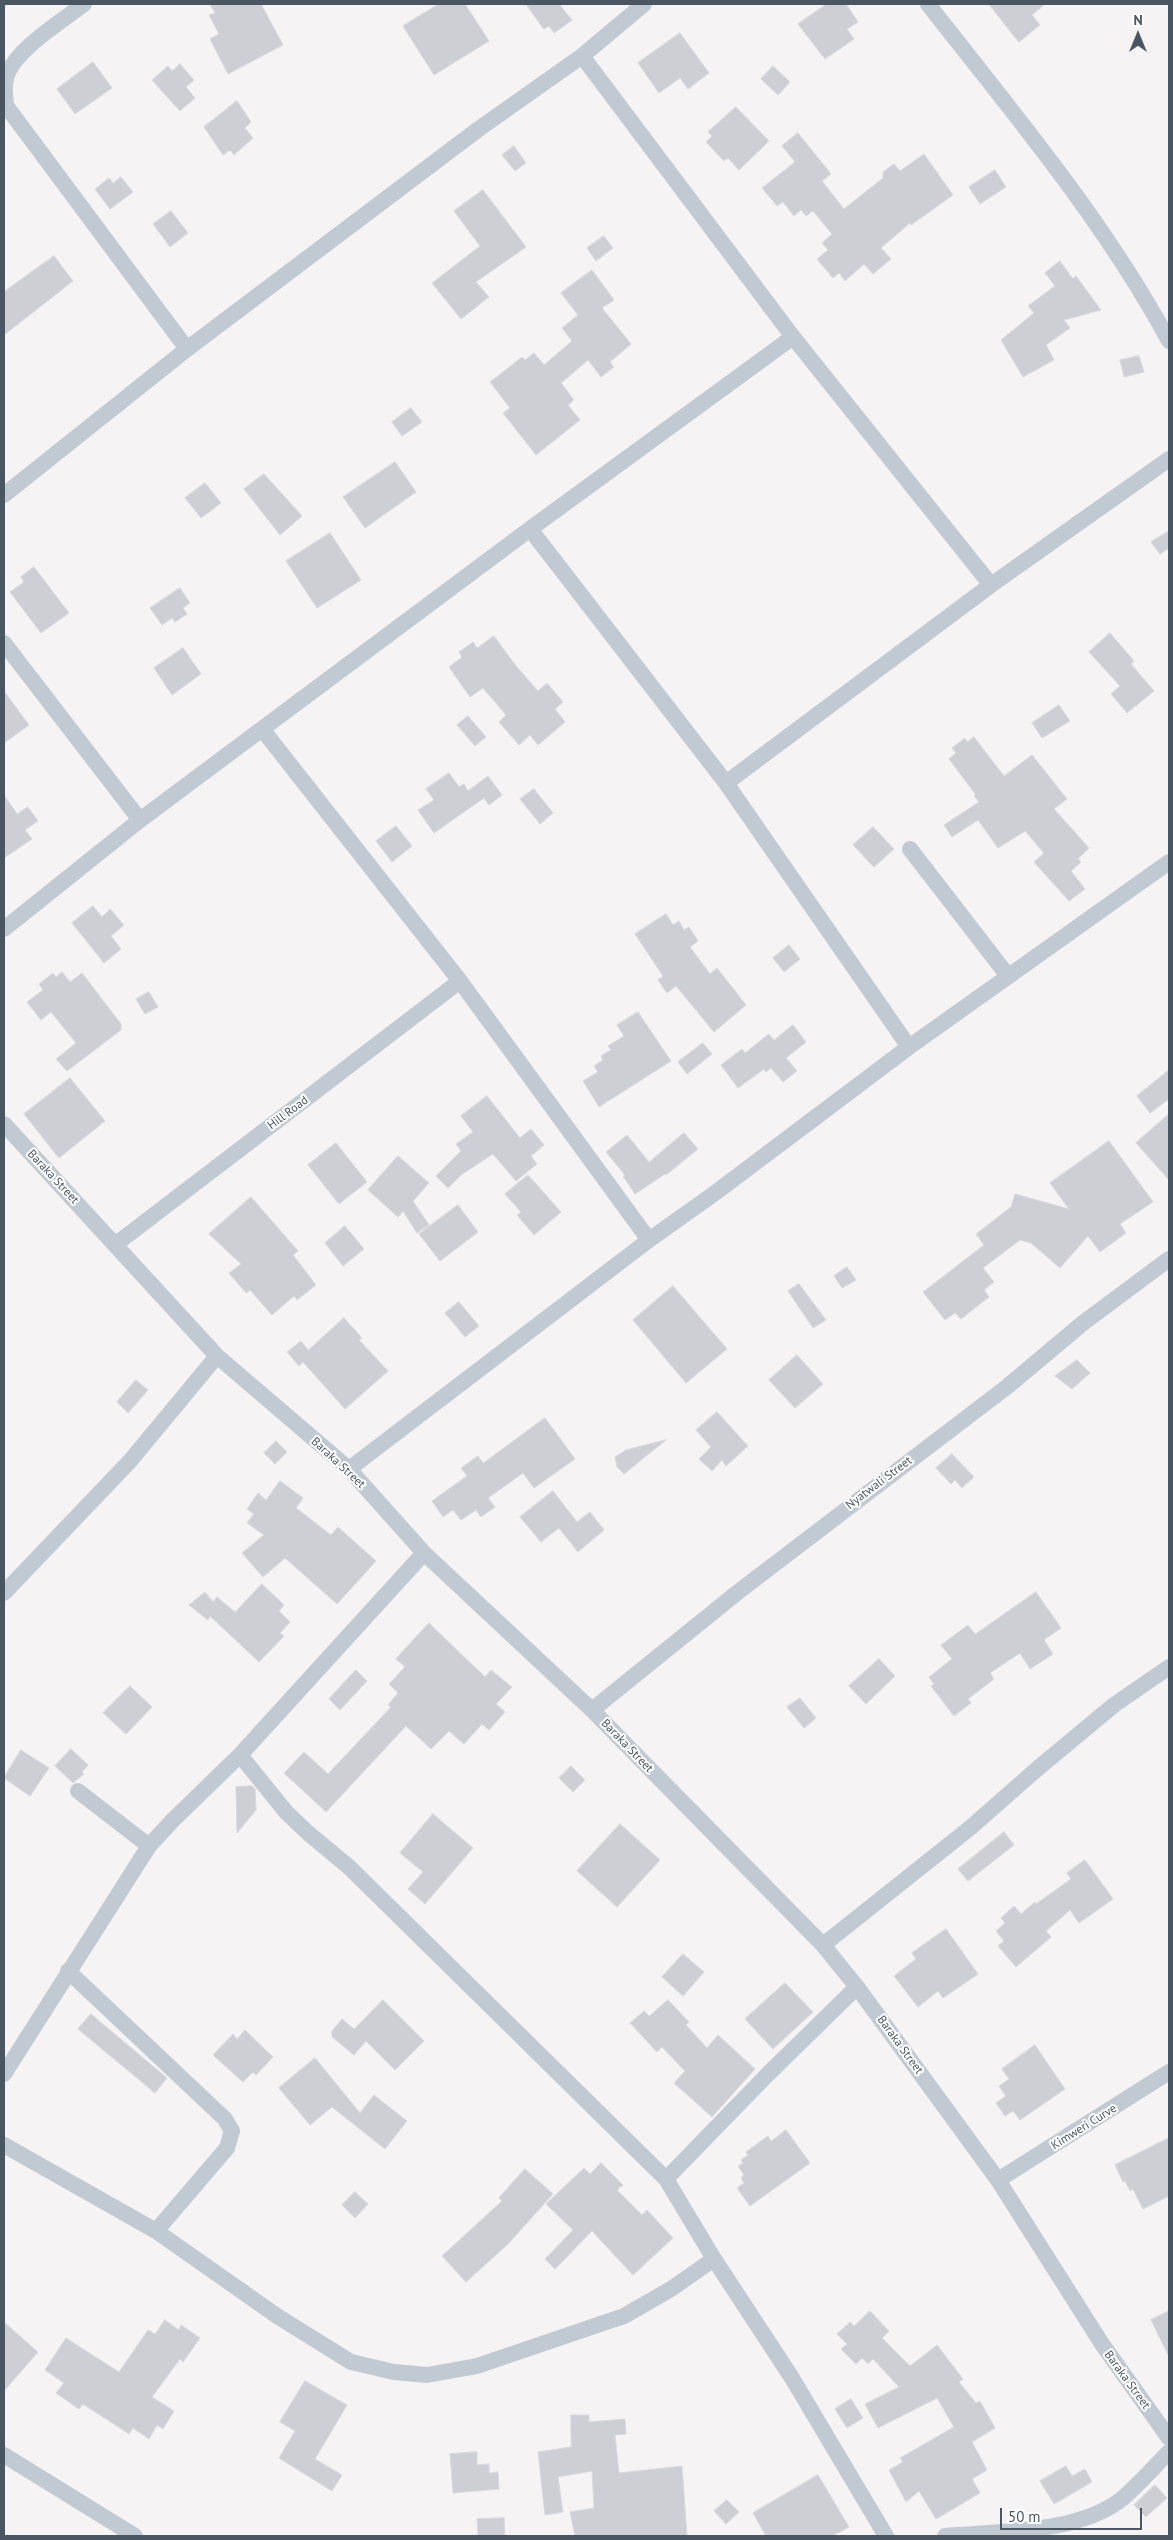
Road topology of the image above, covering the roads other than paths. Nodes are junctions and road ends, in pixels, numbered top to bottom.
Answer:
1 (84, 4) edge
2 (644, 4) edge
3 (928, 4) edge
4 (582, 56) junction
5 (5, 104) edge
6 (793, 337) junction
7 (1169, 341) edge
8 (188, 349) junction
9 (1169, 459) edge
10 (4, 495) edge
11 (530, 528) junction
12 (991, 585) junction
13 (4, 643) edge
14 (262, 729) junction
15 (726, 782) junction
16 (140, 820) junction
17 (910, 849) dead end
18 (1169, 862) edge
19 (4, 929) edge
20 (1008, 976) junction
21 (460, 981) junction
22 (909, 1047) junction
23 (6, 1132) edge
24 (649, 1240) junction
25 (116, 1244) junction
26 (1169, 1259) edge
27 (217, 1356) junction
28 (349, 1470) junction
29 (424, 1553) junction
30 (4, 1593) edge
31 (1169, 1667) edge
32 (592, 1710) junction
33 (240, 1755) junction
34 (78, 1791) dead end
35 (149, 1846) junction
36 (823, 1945) junction
37 (68, 1971) junction
38 (857, 1987) junction
39 (1169, 2072) edge
40 (4, 2074) edge
41 (4, 2145) edge
42 (666, 2178) junction
43 (998, 2180) junction
44 (156, 2231) junction
45 (714, 2259) junction
46 (1169, 2438) edge
47 (1169, 2452) edge
48 (4, 2455) edge
49 (114, 2530) edge
50 (136, 2536) edge
51 (886, 2536) edge
52 (945, 2536) edge

1 - 5 street
2 - 4 street
3 - 7 street
4 - 6 street
4 - 8 street
5 - 8 street
6 - 11 street
6 - 12 street
8 - 10 street
9 - 12 street
11 - 14 street
11 - 15 street
12 - 15 street
13 - 16 street
14 - 16 street
14 - 21 street
15 - 22 street
16 - 19 street
17 - 20 street
18 - 20 street
20 - 22 street
21 - 24 street
21 - 25 street, Hill Road
22 - 24 street
23 - 25 street, Baraka Street
24 - 28 street
25 - 27 street, Baraka Street
26 - 32 street, Nyatwali Street
27 - 28 street, Baraka Street
27 - 30 street
28 - 29 street, Baraka Street
29 - 32 street, Baraka Street
29 - 33 street
31 - 36 street
32 - 36 street, Baraka Street
33 - 35 street
33 - 42 street
34 - 35 street
35 - 37 street
36 - 38 street, Baraka Street
37 - 40 street
37 - 44 street
38 - 42 street
38 - 43 street, Baraka Street
39 - 43 street, Kimweri Curve
41 - 44 street
42 - 45 street
43 - 46 street, Baraka Street
44 - 45 street
45 - 51 street
47 - 52 street
48 - 49 street
49 - 50 street

